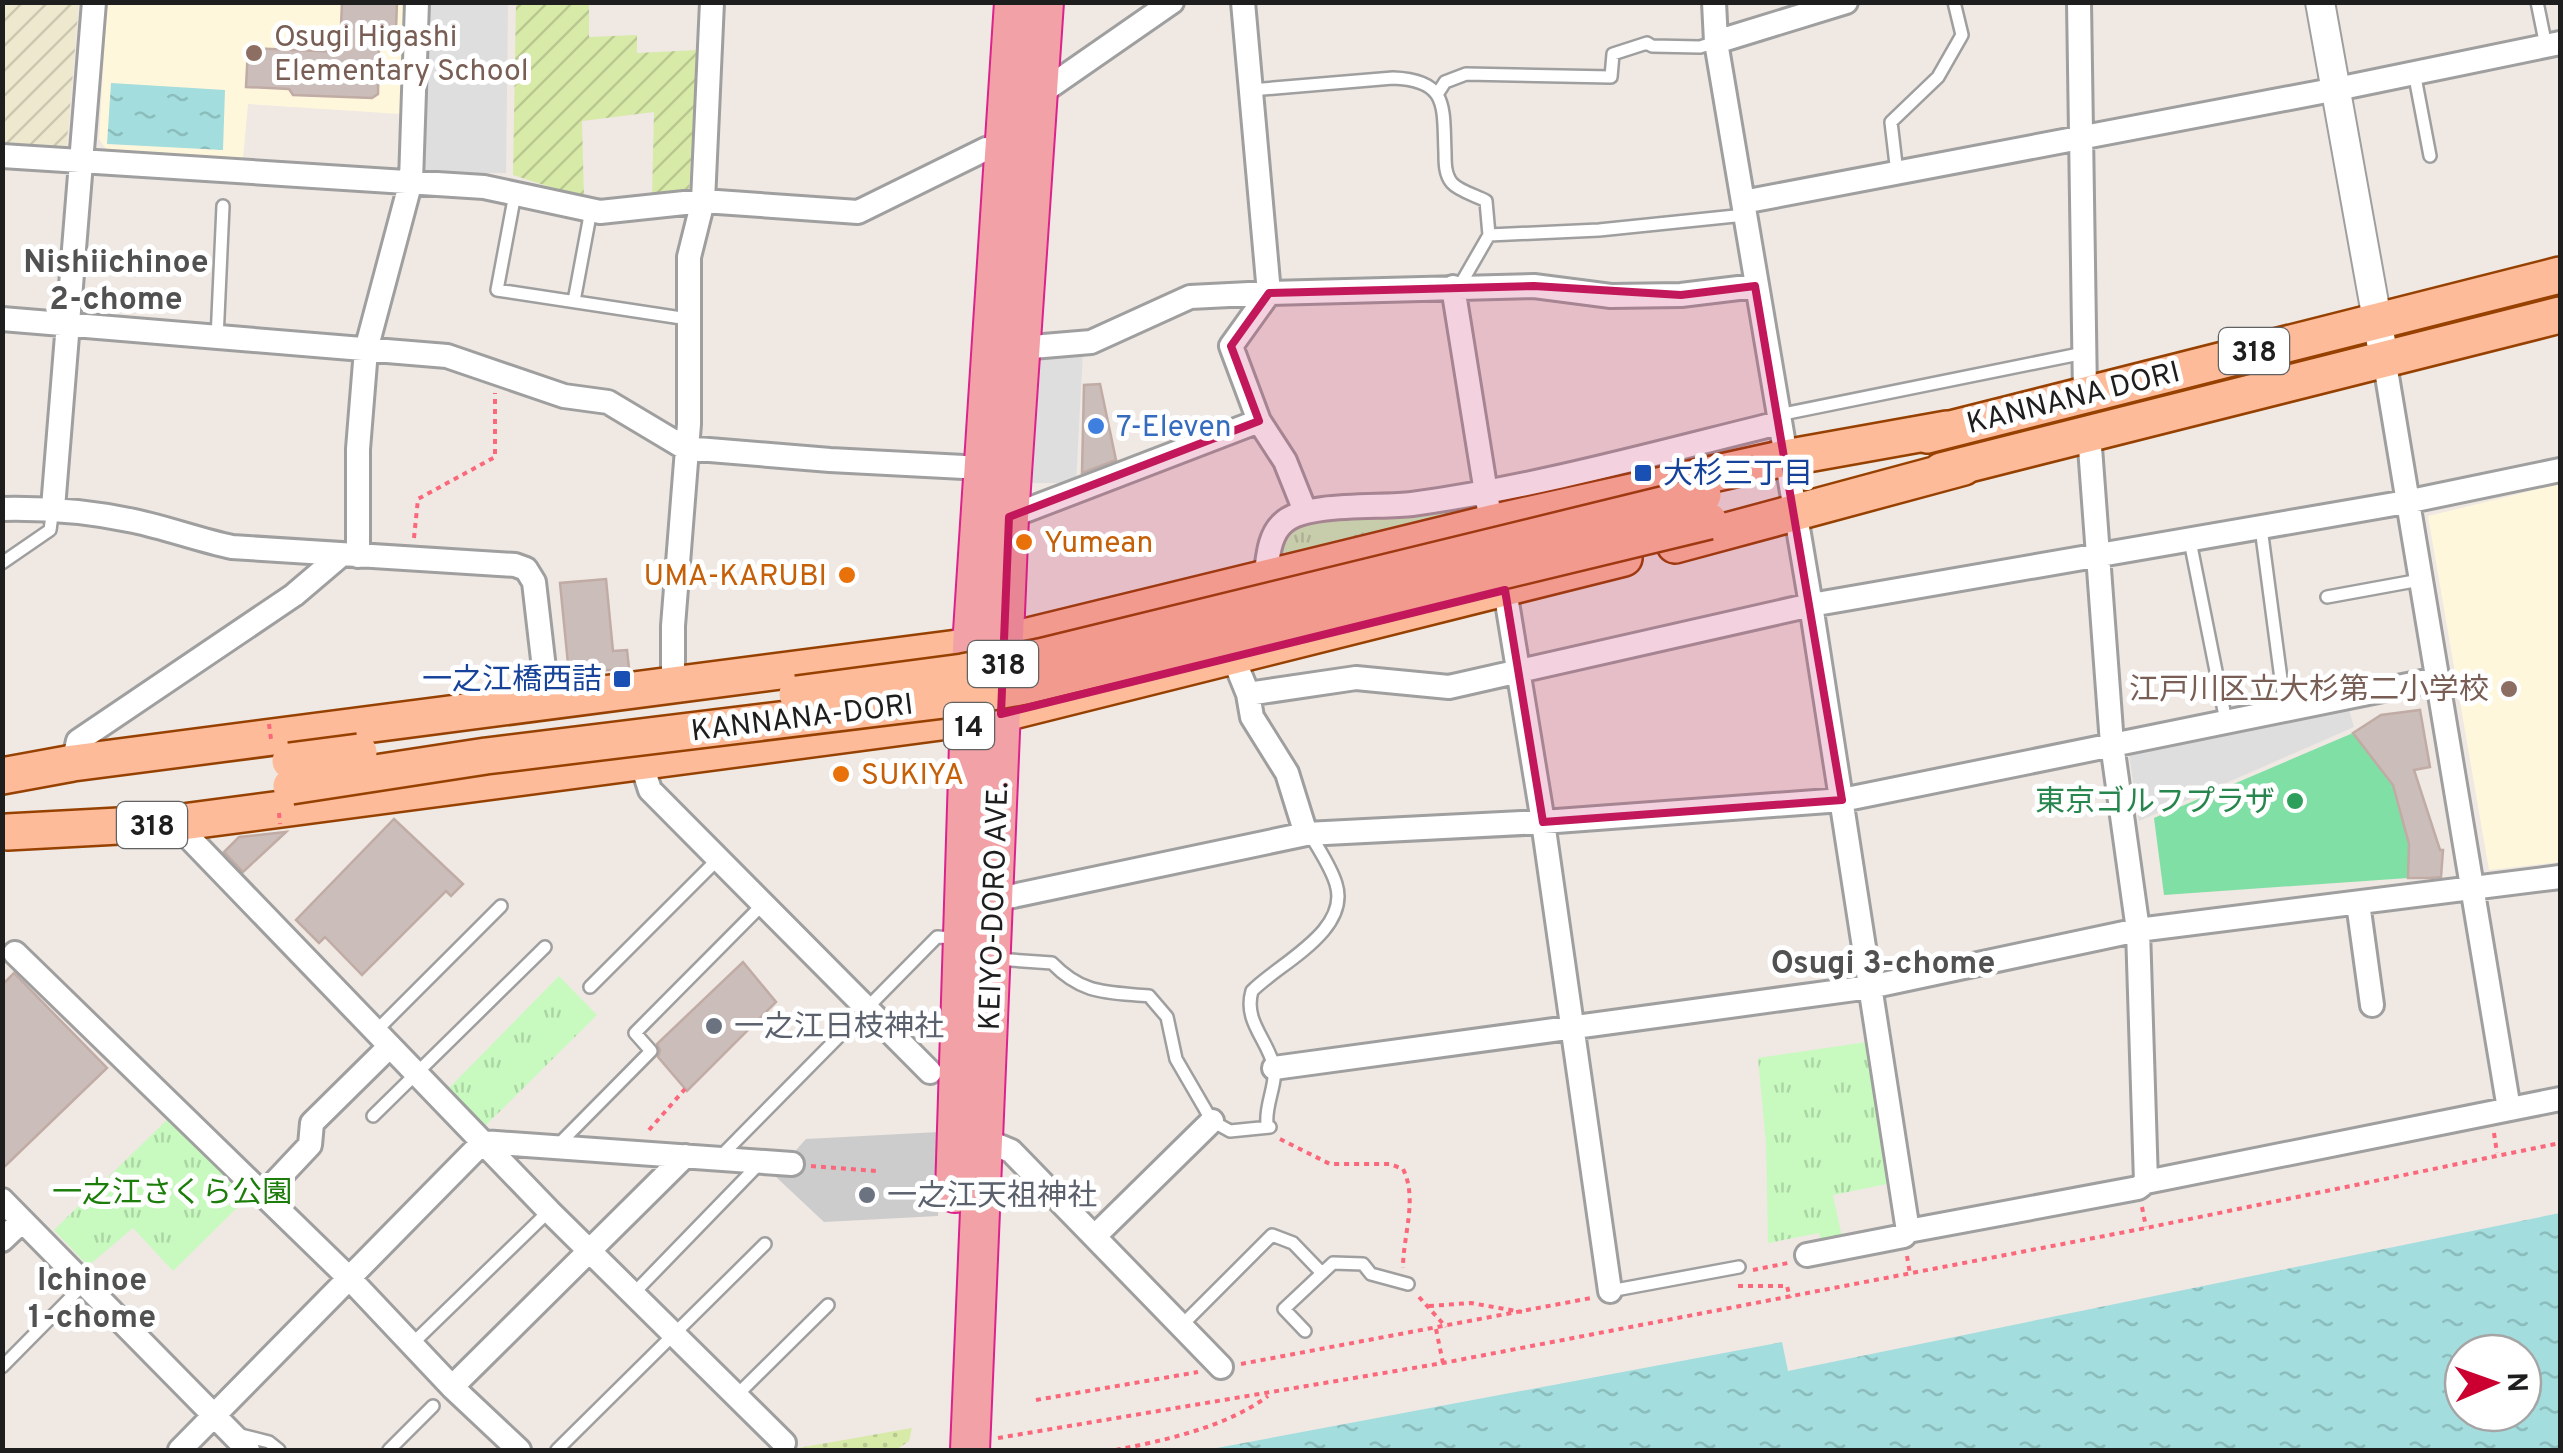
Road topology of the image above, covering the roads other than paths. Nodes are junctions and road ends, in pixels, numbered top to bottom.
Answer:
1 (94, 2) edge
2 (417, 2) edge
3 (712, 2) edge
4 (1014, 2) edge
5 (1044, 2) edge
6 (1172, 2) edge
7 (1243, 2) edge
8 (1714, 2) edge
9 (1846, 2) edge
10 (1954, 2) edge
11 (2078, 2) edge
12 (2320, 2) edge
13 (2537, 2) edge
14 (1716, 42) junction
15 (2553, 44) edge
16 (2414, 72) junction
17 (2337, 89) junction
18 (1251, 90) junction
19 (1438, 93) junction
20 (1038, 95) junction
21 (2079, 138) junction
22 (1004, 151) junction
23 (2, 156) edge
24 (2430, 156) dead end
25 (82, 160) junction
26 (1898, 172) junction
27 (412, 181) junction
28 (515, 194) junction
29 (703, 201) junction
30 (223, 206) dead end
31 (1744, 208) junction
32 (591, 210) junction
33 (1490, 235) junction
34 (2560, 275) edge
35 (1755, 286) junction
36 (1456, 287) junction
37 (1270, 293) junction
38 (574, 300) junction
39 (2560, 315) edge
40 (2, 319) edge
41 (688, 319) junction
42 (2378, 320) junction
43 (70, 325) junction
44 (217, 339) junction
45 (1020, 348) junction
46 (366, 350) junction
47 (2084, 353) junction
48 (2384, 358) junction
49 (2086, 394) junction
50 (1259, 421) junction
51 (2089, 434) junction
52 (685, 448) junction
53 (1786, 464) junction
54 (984, 468) junction
55 (2560, 470) edge
56 (2406, 502) junction
57 (53, 508) junction
58 (2, 509) edge
59 (1488, 509) junction
60 (1305, 512) junction
61 (1009, 517) junction
62 (2261, 528) junction
63 (2190, 541) junction
64 (349, 556) junction
65 (2099, 557) junction
66 (2, 563) edge
67 (1264, 579) junction
68 (2420, 580) junction
69 (1505, 590) junction
70 (2327, 597) dead end
71 (1811, 605) junction
72 (988, 645) junction
73 (1234, 657) junction
74 (1519, 670) junction
75 (2437, 680) junction
76 (673, 687) junction
77 (1248, 694) junction
78 (548, 703) junction
79 (2286, 710) junction
80 (985, 716) junction
81 (2226, 721) junction
82 (2112, 744) junction
83 (641, 762) junction
84 (73, 763) junction
85 (291, 773) junction
86 (2, 779) edge
87 (1842, 800) junction
88 (1543, 822) junction
89 (175, 824) junction
90 (5, 832) edge
91 (1308, 834) junction
92 (718, 858) junction
93 (2560, 877) edge
94 (2470, 888) junction
95 (994, 900) junction
96 (2358, 903) junction
97 (763, 904) junction
98 (501, 906) dead end
99 (2138, 930) junction
100 (545, 947) dead end
101 (977, 948) junction
102 (15, 953) dead end
103 (590, 986) dead end
104 (1870, 987) junction
105 (2372, 1004) dead end
106 (866, 1009) junction
107 (1572, 1028) junction
108 (383, 1038) junction
109 (1274, 1068) junction
110 (930, 1072) dead end
111 (417, 1073) junction
112 (2560, 1099) edge
113 (2509, 1109) junction
114 (373, 1116) dead end
115 (1212, 1121) junction
116 (482, 1142) junction
117 (983, 1147) junction
118 (556, 1148) junction
119 (684, 1156) junction
120 (718, 1159) junction
121 (761, 1162) junction
122 (792, 1164) road end
123 (2146, 1182) junction
124 (263, 1195) junction
125 (2, 1200) edge
126 (549, 1212) junction
127 (22, 1221) junction
128 (1908, 1231) junction
129 (1096, 1236) junction
130 (2, 1240) edge
131 (765, 1244) dead end
132 (590, 1252) junction
133 (1807, 1256) dead end
134 (1739, 1267) dead end
135 (1320, 1272) junction
136 (351, 1280) junction
137 (84, 1284) junction
138 (1408, 1284) road end
139 (1610, 1291) joint
140 (633, 1294) junction
141 (828, 1305) dead end
142 (1181, 1326) junction
143 (1305, 1331) dead end
144 (673, 1334) junction
145 (411, 1344) junction
146 (2, 1366) edge
147 (1221, 1368) road end
148 (452, 1387) junction
149 (736, 1396) junction
150 (432, 1406) dead end
151 (222, 1425) junction
152 (784, 1443) dead end
153 (964, 1446) edge
154 (180, 1450) edge
155 (248, 1450) edge
156 (279, 1450) edge
157 (389, 1450) edge
158 (519, 1450) edge
159 (558, 1450) edge

1 - 25 street
2 - 27 street
3 - 29 street
4 - 22 highway, KEIYO-DORO AVE. / 14
5 - 20 highway, KEIYO-DORO AVE. / 14
6 - 20 street
7 - 18 street
8 - 14 street
9 - 14 street
10 - 26 lane
11 - 21 street
12 - 17 street
13 - 15 lane
14 - 19 lane
14 - 31 street
15 - 16 street
16 - 17 street
16 - 24 lane
17 - 21 street
17 - 42 street
18 - 19 lane
18 - 37 street
19 - 33 lane
20 - 45 highway, KEIYO-DORO AVE. / 14
21 - 26 street
21 - 47 street
22 - 29 street
22 - 54 highway, KEIYO-DORO AVE. / 14
23 - 25 street
25 - 27 street
25 - 43 street
26 - 31 street
27 - 28 street
27 - 46 street
28 - 32 street
28 - 38 lane
29 - 32 street
29 - 41 street
30 - 44 lane
31 - 33 lane
31 - 35 street
32 - 38 lane
33 - 36 lane
34 - 42 main road, KANNANA DORI / 318
35 - 36 street
35 - 53 street
36 - 37 street
36 - 59 street
37 - 45 street
37 - 50 street
38 - 41 lane
39 - 48 main road, KANNANA DORI / 318
40 - 43 street
41 - 52 street
42 - 48 street
42 - 49 main road, KANNANA DORI / 318
43 - 44 street
43 - 57 street
44 - 46 street
45 - 61 highway, KEIYO-DORO AVE. / 14
46 - 52 street
46 - 64 street
47 - 49 street
47 - 53 lane
48 - 51 main road, KANNANA DORI / 318
48 - 56 street
49 - 53 main road, KANNANA DORI / 318
50 - 60 street
50 - 61 street
51 - 53 main road, KANNANA DORI / 318
51 - 65 street
52 - 54 street
52 - 76 street
53 - 59 main road
53 - 69 main road, 318
53 - 71 street
53 - 85 main road, KANNANA-DORI / 318, bridge
54 - 72 highway, KEIYO-DORO AVE. / 14
55 - 56 street
56 - 62 street
56 - 68 street
57 - 58 street
57 - 64 street
57 - 66 lane
59 - 60 street
59 - 67 main road
60 - 67 street
61 - 72 highway, KEIYO-DORO AVE. / 14
62 - 63 street
62 - 79 lane
63 - 65 street
63 - 81 lane
64 - 78 street
64 - 84 street
65 - 71 street
65 - 82 street
67 - 72 main road
68 - 70 lane
68 - 75 street
69 - 73 main road, 318
69 - 74 street
71 - 74 street
71 - 87 street
72 - 76 main road
72 - 80 highway, KEIYO-DORO AVE. / 14
73 - 77 street
73 - 80 main road, 318
74 - 77 street
74 - 88 street
75 - 79 street
75 - 94 street
76 - 78 main road
77 - 91 street
78 - 84 main road
79 - 81 street
80 - 83 main road, 318
80 - 95 highway, KEIYO-DORO AVE. / 14
80 - 101 highway, KEIYO-DORO AVE. / 14
81 - 82 street
82 - 87 street
82 - 99 street
83 - 89 main road, 318
83 - 92 street
84 - 86 main road
85 - 86 main road, KANNANA-DORI / 318
85 - 90 main road, KANNANA-DORI / 318
87 - 88 street
87 - 104 street
88 - 91 street
88 - 107 street
89 - 90 main road, 318
89 - 108 street
91 - 95 street
91 - 109 lane
92 - 97 street
92 - 103 lane
93 - 94 street
94 - 96 street
94 - 113 street
95 - 101 highway, KEIYO-DORO AVE. / 14
96 - 99 street
96 - 105 street
97 - 106 street
97 - 118 lane
98 - 108 lane
99 - 104 street
99 - 123 street
100 - 111 lane
101 - 106 lane
101 - 115 lane
101 - 117 highway, KEIYO-DORO AVE. / 14
101 - 153 highway, KEIYO-DORO AVE. / 14
102 - 124 street
104 - 107 street
104 - 128 street
106 - 110 street
106 - 120 lane
107 - 109 street
107 - 139 street
108 - 111 street
108 - 124 street
109 - 115 lane
111 - 114 lane
111 - 116 street
112 - 113 street
113 - 123 street
115 - 129 street
116 - 118 street
116 - 126 street
116 - 136 street
117 - 129 street
117 - 153 highway, KEIYO-DORO AVE. / 14
118 - 119 street
119 - 120 street
119 - 132 street
120 - 121 street
121 - 122 street
121 - 140 lane
123 - 128 street
124 - 136 street
125 - 127 street
126 - 132 street
126 - 145 lane
127 - 130 street
127 - 137 street
128 - 133 street
129 - 142 street
131 - 144 lane
132 - 140 street
132 - 148 street
134 - 139 lane
135 - 138 lane
135 - 142 lane
135 - 143 lane
136 - 145 street
136 - 151 street
137 - 146 lane
137 - 151 street
140 - 144 street
141 - 149 lane
142 - 147 street
144 - 149 street
144 - 159 lane
145 - 148 street
148 - 158 street
149 - 152 street
150 - 157 lane
151 - 154 street
151 - 155 street
151 - 156 lane

